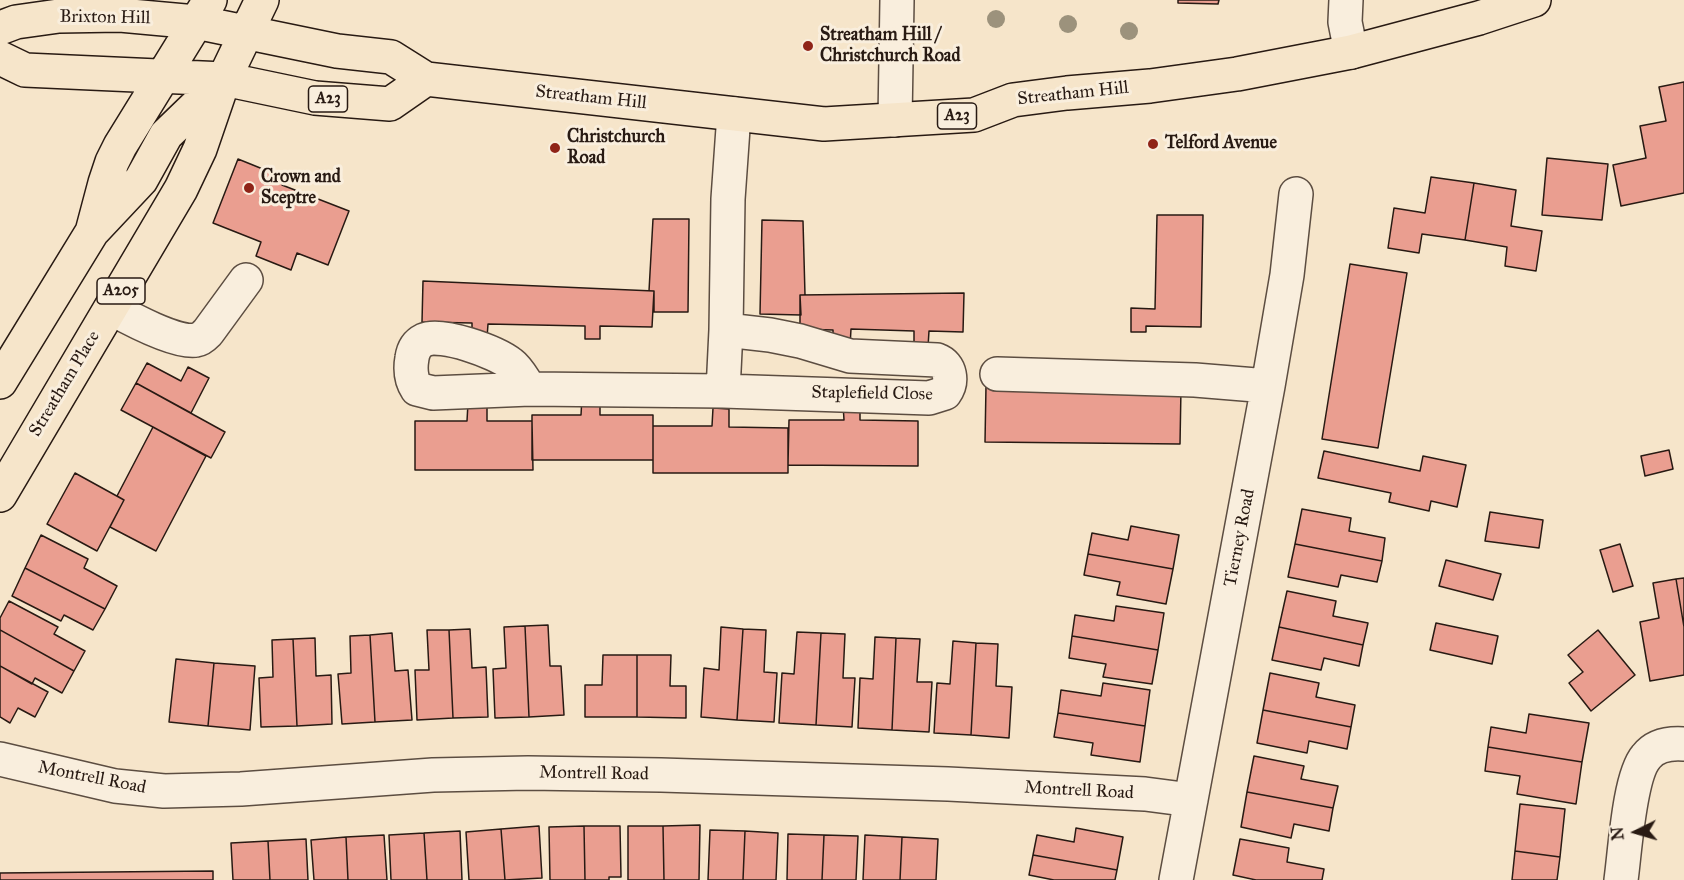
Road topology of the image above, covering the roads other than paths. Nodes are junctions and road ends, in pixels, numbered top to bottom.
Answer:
1 (262, 0) edge
2 (897, 0) edge
3 (1346, 0) edge
4 (1534, 0) edge
5 (203, 11) edge
6 (0, 28) edge
7 (247, 32) junction
8 (1351, 52) junction
9 (0, 58) edge
10 (163, 76) junction
11 (224, 79) junction
12 (426, 79) junction
13 (734, 114) junction
14 (895, 120) junction
15 (1296, 194) dead end
16 (92, 232) junction
17 (246, 280) dead end
18 (111, 308) junction
19 (726, 330) junction
20 (997, 374) dead end
21 (0, 382) edge
22 (1268, 386) junction
23 (530, 389) dead end
24 (723, 391) junction
25 (0, 495) edge
26 (1684, 744) edge
27 (0, 759) edge
28 (1191, 800) junction
29 (1176, 880) edge
30 (1621, 880) edge

1 - 7 highway, A205
2 - 14 street
3 - 8 street
4 - 8 highway, Streatham Hill / A23
5 - 6 highway, Brixton Hill / A23
5 - 7 highway, Brixton Hill / A23
5 - 10 highway
7 - 11 highway, A205
7 - 12 highway, Streatham Hill / A23
8 - 14 highway, Streatham Hill / A23
9 - 10 highway, A23
10 - 11 highway, A23
10 - 16 highway
11 - 12 highway, A23
11 - 16 highway
11 - 18 highway, Streatham Place / A205
12 - 13 highway, Streatham Hill / A23
13 - 14 highway, Streatham Hill / A23
13 - 19 street
15 - 22 street, Tierney Road
16 - 21 highway
17 - 18 street
18 - 25 highway, Streatham Place / A205
19 - 24 street
19 - 24 street, Staplefield Close
20 - 22 street
22 - 28 street, Tierney Road
23 - 24 street, Staplefield Close
26 - 30 street
27 - 28 street, Montrell Road
28 - 29 street, Tierney Road

